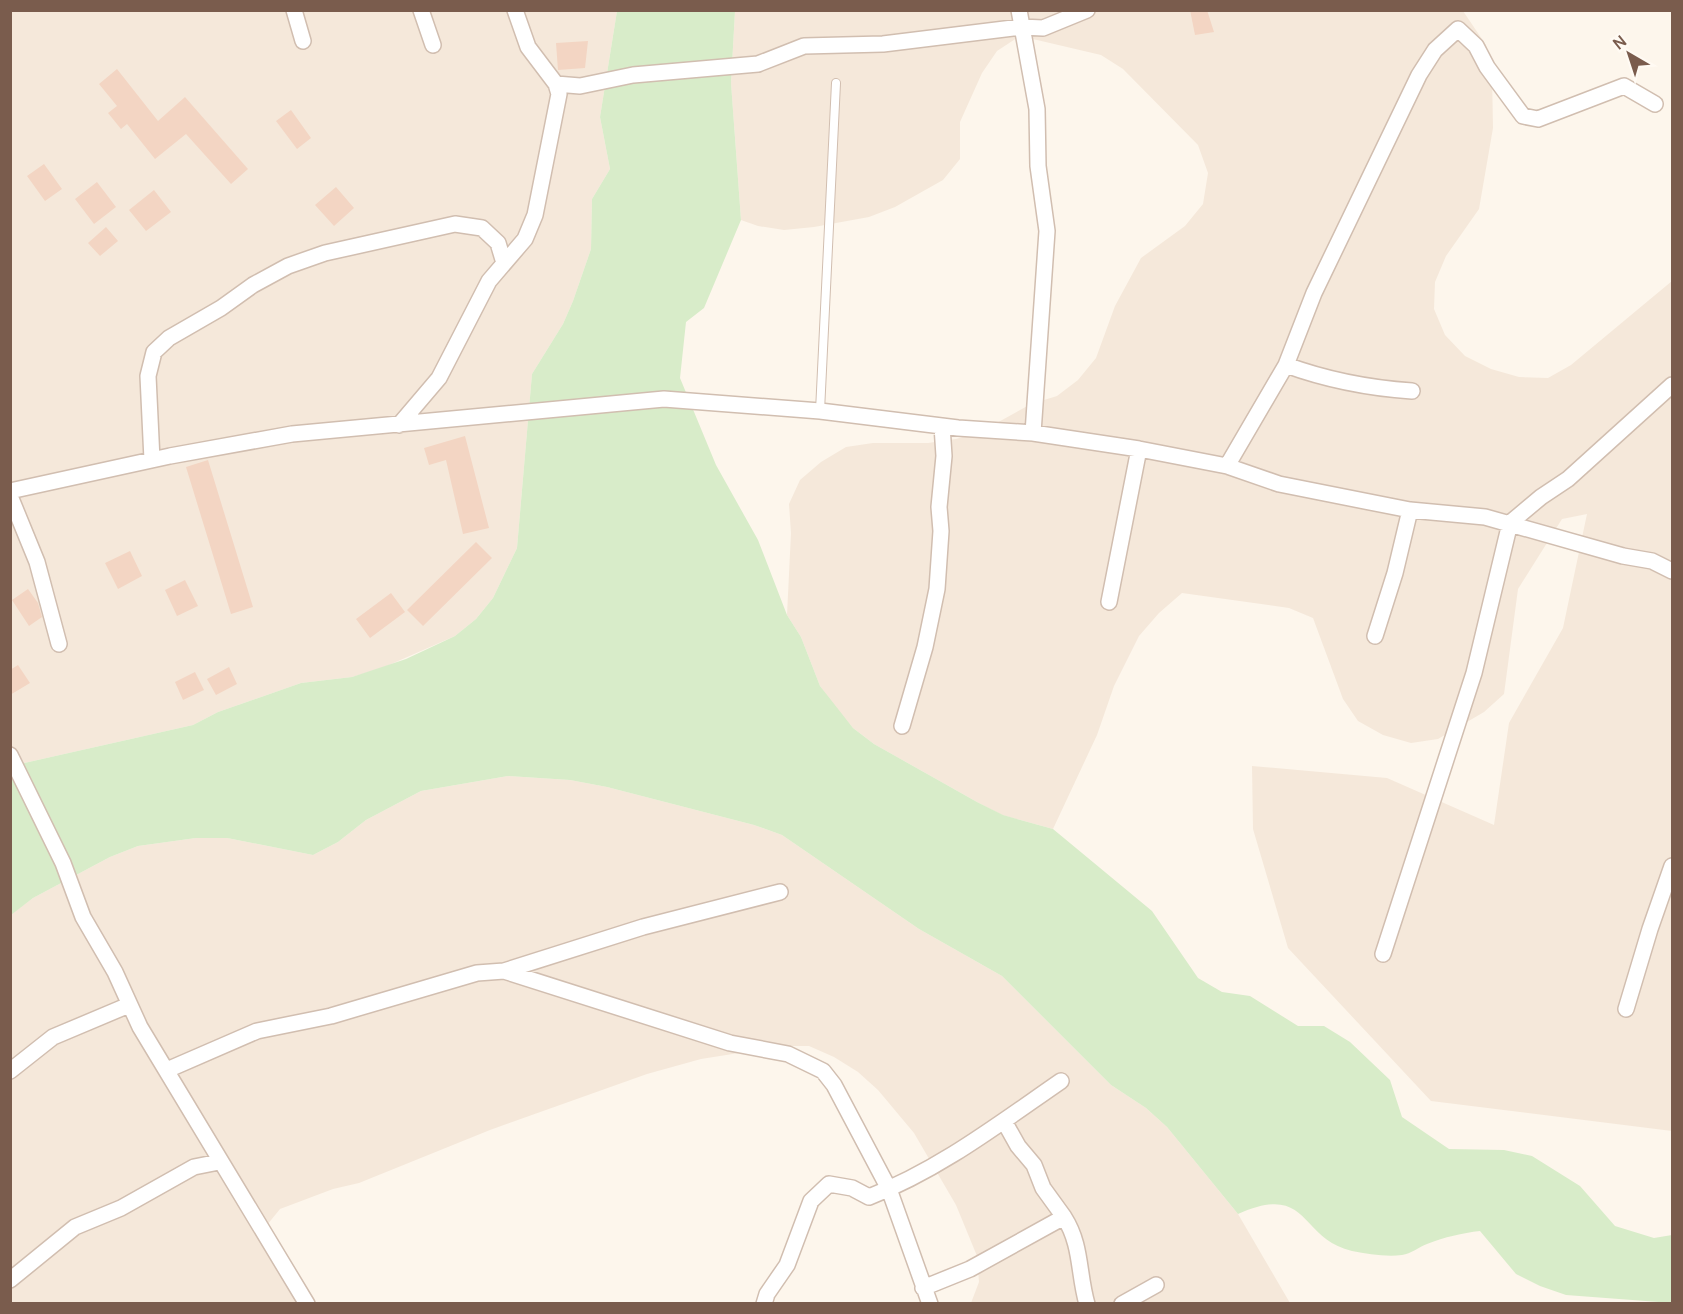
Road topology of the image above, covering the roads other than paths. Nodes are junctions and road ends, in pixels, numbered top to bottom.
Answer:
1 (294, 10) edge
2 (421, 10) edge
3 (515, 10) edge
4 (1019, 10) edge
5 (1087, 10) edge
6 (1022, 27) junction
7 (303, 41) dead end
8 (433, 45) dead end
9 (836, 83) dead end
10 (556, 84) junction
11 (1655, 104) dead end
12 (504, 263) junction
13 (1286, 365) junction
14 (1672, 385) edge
15 (1412, 391) dead end
16 (820, 411) junction
17 (399, 425) junction
18 (942, 426) junction
19 (1034, 433) junction
20 (1139, 450) junction
21 (152, 460) junction
22 (1227, 466) junction
23 (10, 491) edge
24 (10, 496) edge
25 (1410, 510) junction
26 (1510, 523) junction
27 (1672, 571) edge
28 (1109, 602) dead end
29 (1375, 636) dead end
30 (59, 644) dead end
31 (902, 726) dead end
32 (10, 755) edge
33 (1672, 866) edge
34 (780, 892) dead end
35 (1383, 954) dead end
36 (504, 971) junction
37 (129, 1005) junction
38 (1626, 1009) dead end
39 (167, 1070) junction
40 (10, 1071) edge
41 (1061, 1081) dead end
42 (1004, 1120) junction
43 (219, 1162) junction
44 (889, 1189) junction
45 (1064, 1217) junction
46 (10, 1281) edge
47 (1156, 1285) dead end
48 (923, 1288) junction
49 (307, 1304) edge
50 (764, 1304) edge
51 (930, 1304) edge
52 (1087, 1304) edge
53 (1122, 1304) edge

1 - 7 street
2 - 8 street
3 - 10 street
4 - 6 street
5 - 6 street
6 - 10 street
6 - 19 street
9 - 16 lane
10 - 12 street
11 - 13 street
12 - 17 street
12 - 21 street
13 - 15 street
13 - 22 street
14 - 26 street
16 - 17 street
16 - 18 street
17 - 21 street
18 - 19 street
18 - 31 street
19 - 20 street
20 - 22 street
20 - 28 street
21 - 23 street
22 - 25 street
24 - 30 street
25 - 26 street
25 - 29 street
26 - 27 street
26 - 35 street
32 - 37 street
33 - 38 street
34 - 36 street
36 - 39 street
36 - 44 street
37 - 39 street
37 - 40 street
39 - 43 street
41 - 42 street
42 - 44 street
42 - 45 street
43 - 46 street
43 - 49 street
44 - 48 street
44 - 50 street
45 - 48 street
45 - 52 street
47 - 53 street
48 - 51 street

